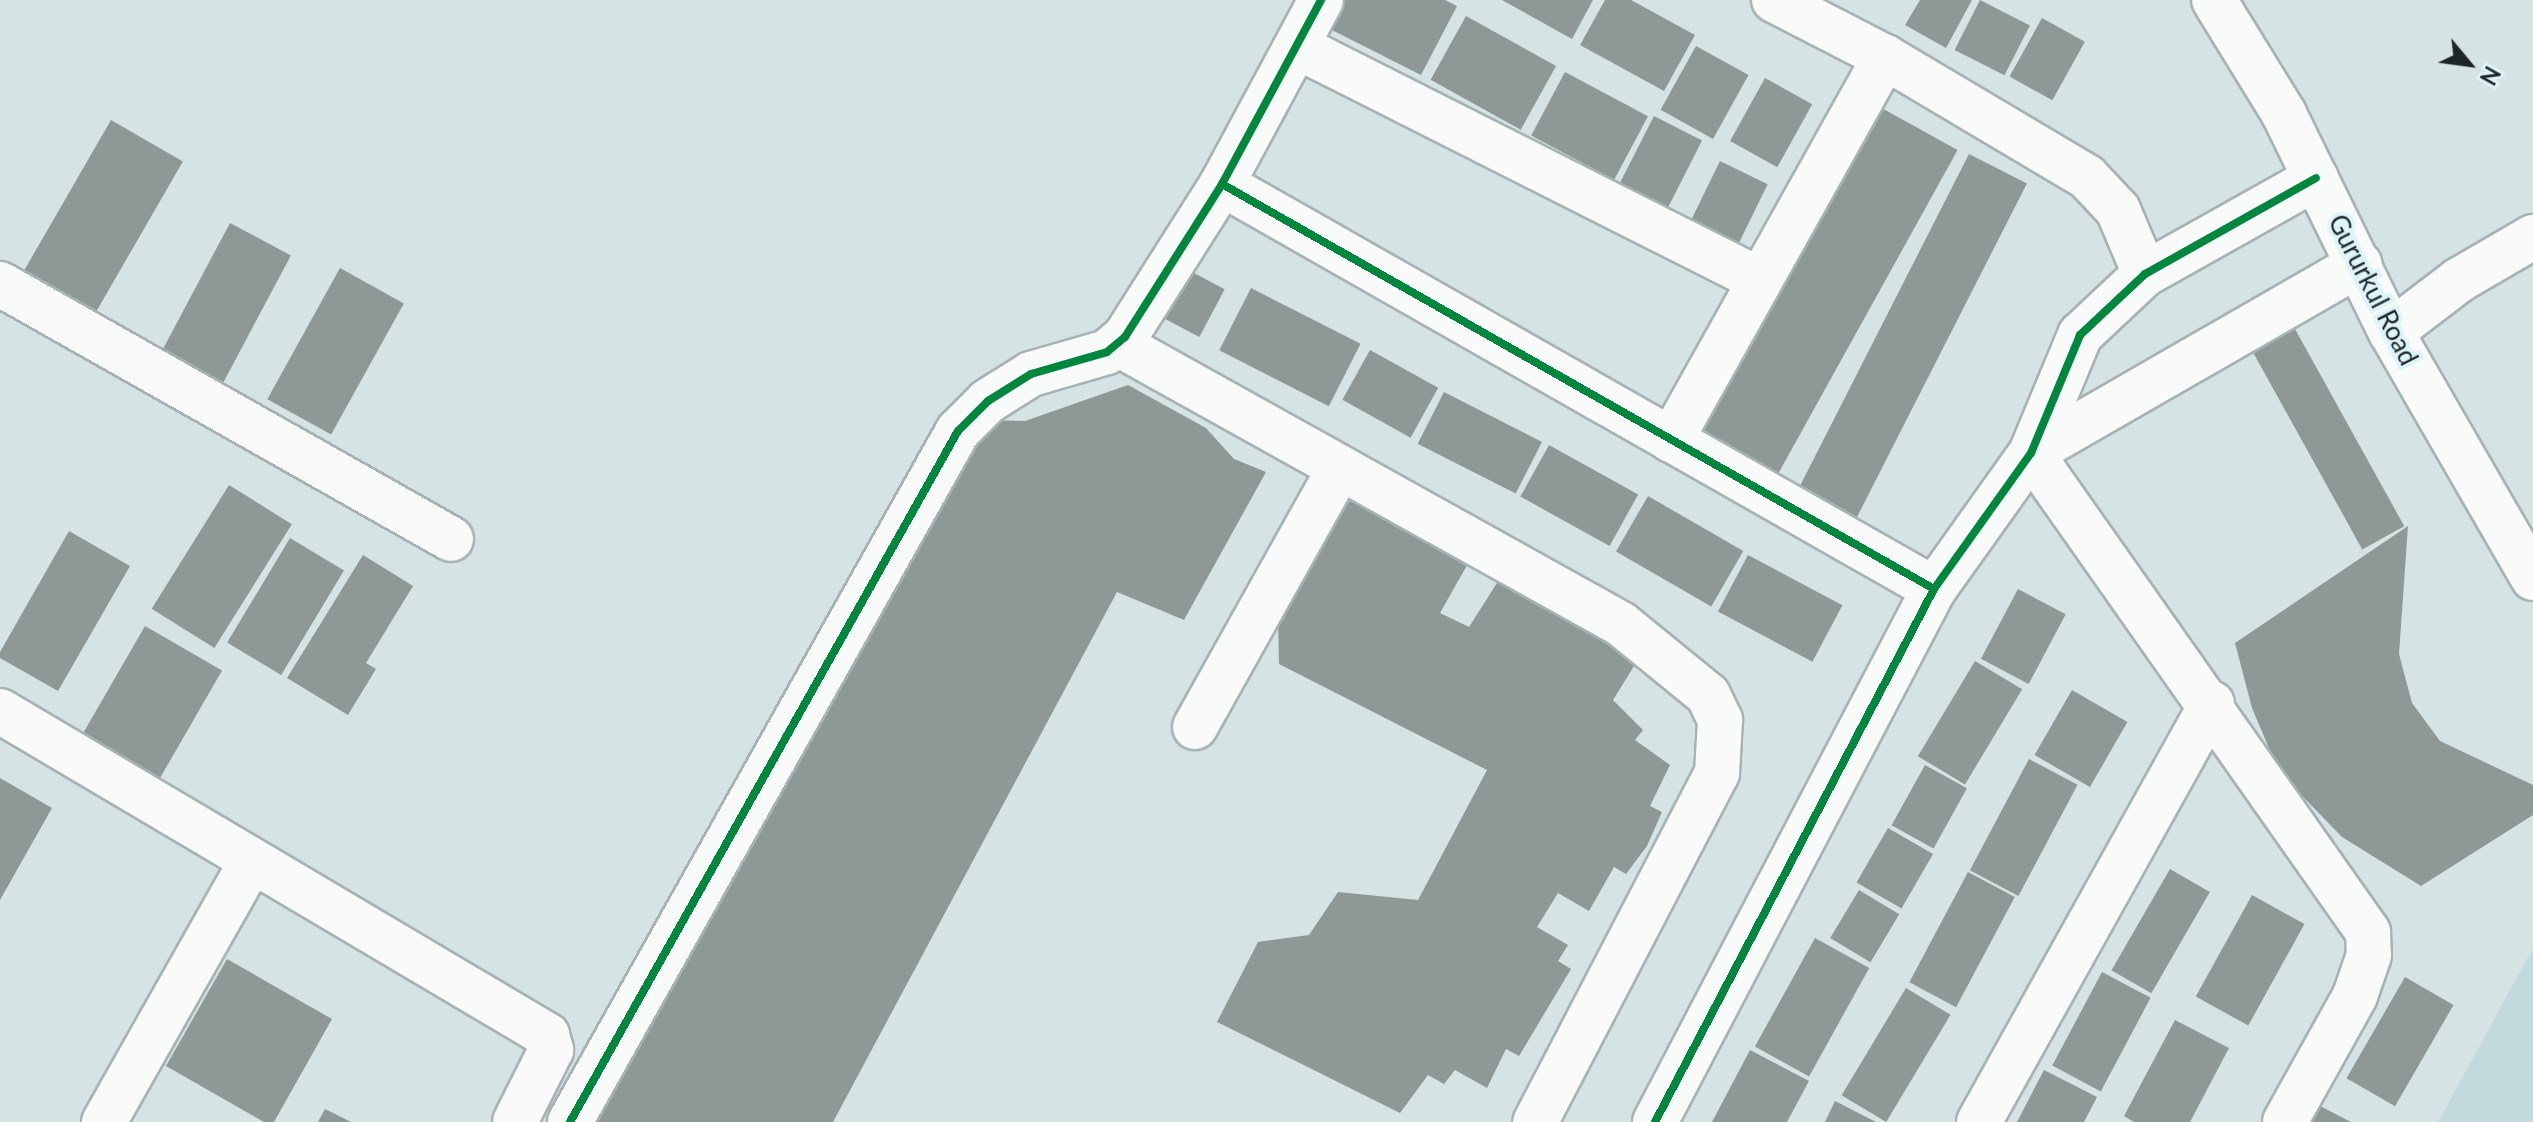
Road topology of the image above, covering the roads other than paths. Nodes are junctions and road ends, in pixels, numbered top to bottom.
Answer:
1 (1321, 0) edge
2 (1774, 0) edge
3 (2214, 0) edge
4 (1298, 47) junction
5 (1885, 57) junction
6 (2316, 178) junction
7 (1222, 184) junction
8 (2533, 237) edge
9 (2360, 264) junction
10 (2145, 274) junction
11 (1760, 280) junction
12 (0, 284) edge
13 (2391, 332) junction
14 (1118, 344) junction
15 (1671, 440) junction
16 (2031, 453) junction
17 (1340, 468) junction
18 (451, 539) dead end
19 (2533, 578) edge
20 (1934, 589) junction
21 (2212, 704) junction
22 (0, 711) edge
23 (1195, 727) dead end
24 (251, 862) junction
25 (104, 1122) edge
26 (515, 1122) edge
27 (570, 1122) edge
28 (1535, 1122) edge
29 (1655, 1122) edge
30 (1979, 1122) edge
31 (2285, 1122) edge

1 - 4 street
2 - 5 street
3 - 6 street, Gururkul Road
4 - 7 street
4 - 11 street
5 - 10 street
5 - 11 street
6 - 9 street, Gururkul Road
6 - 10 street
7 - 14 street
7 - 15 street
8 - 13 street
9 - 13 street, Gururkul Road
9 - 16 street
10 - 16 street
11 - 15 street
12 - 18 street
13 - 19 street, Gururkul Road
14 - 17 street
14 - 27 street
15 - 20 street
16 - 20 street
16 - 21 street
17 - 23 street
17 - 28 street
20 - 29 street
21 - 30 street
21 - 31 street
22 - 24 street
24 - 25 street
24 - 26 street

